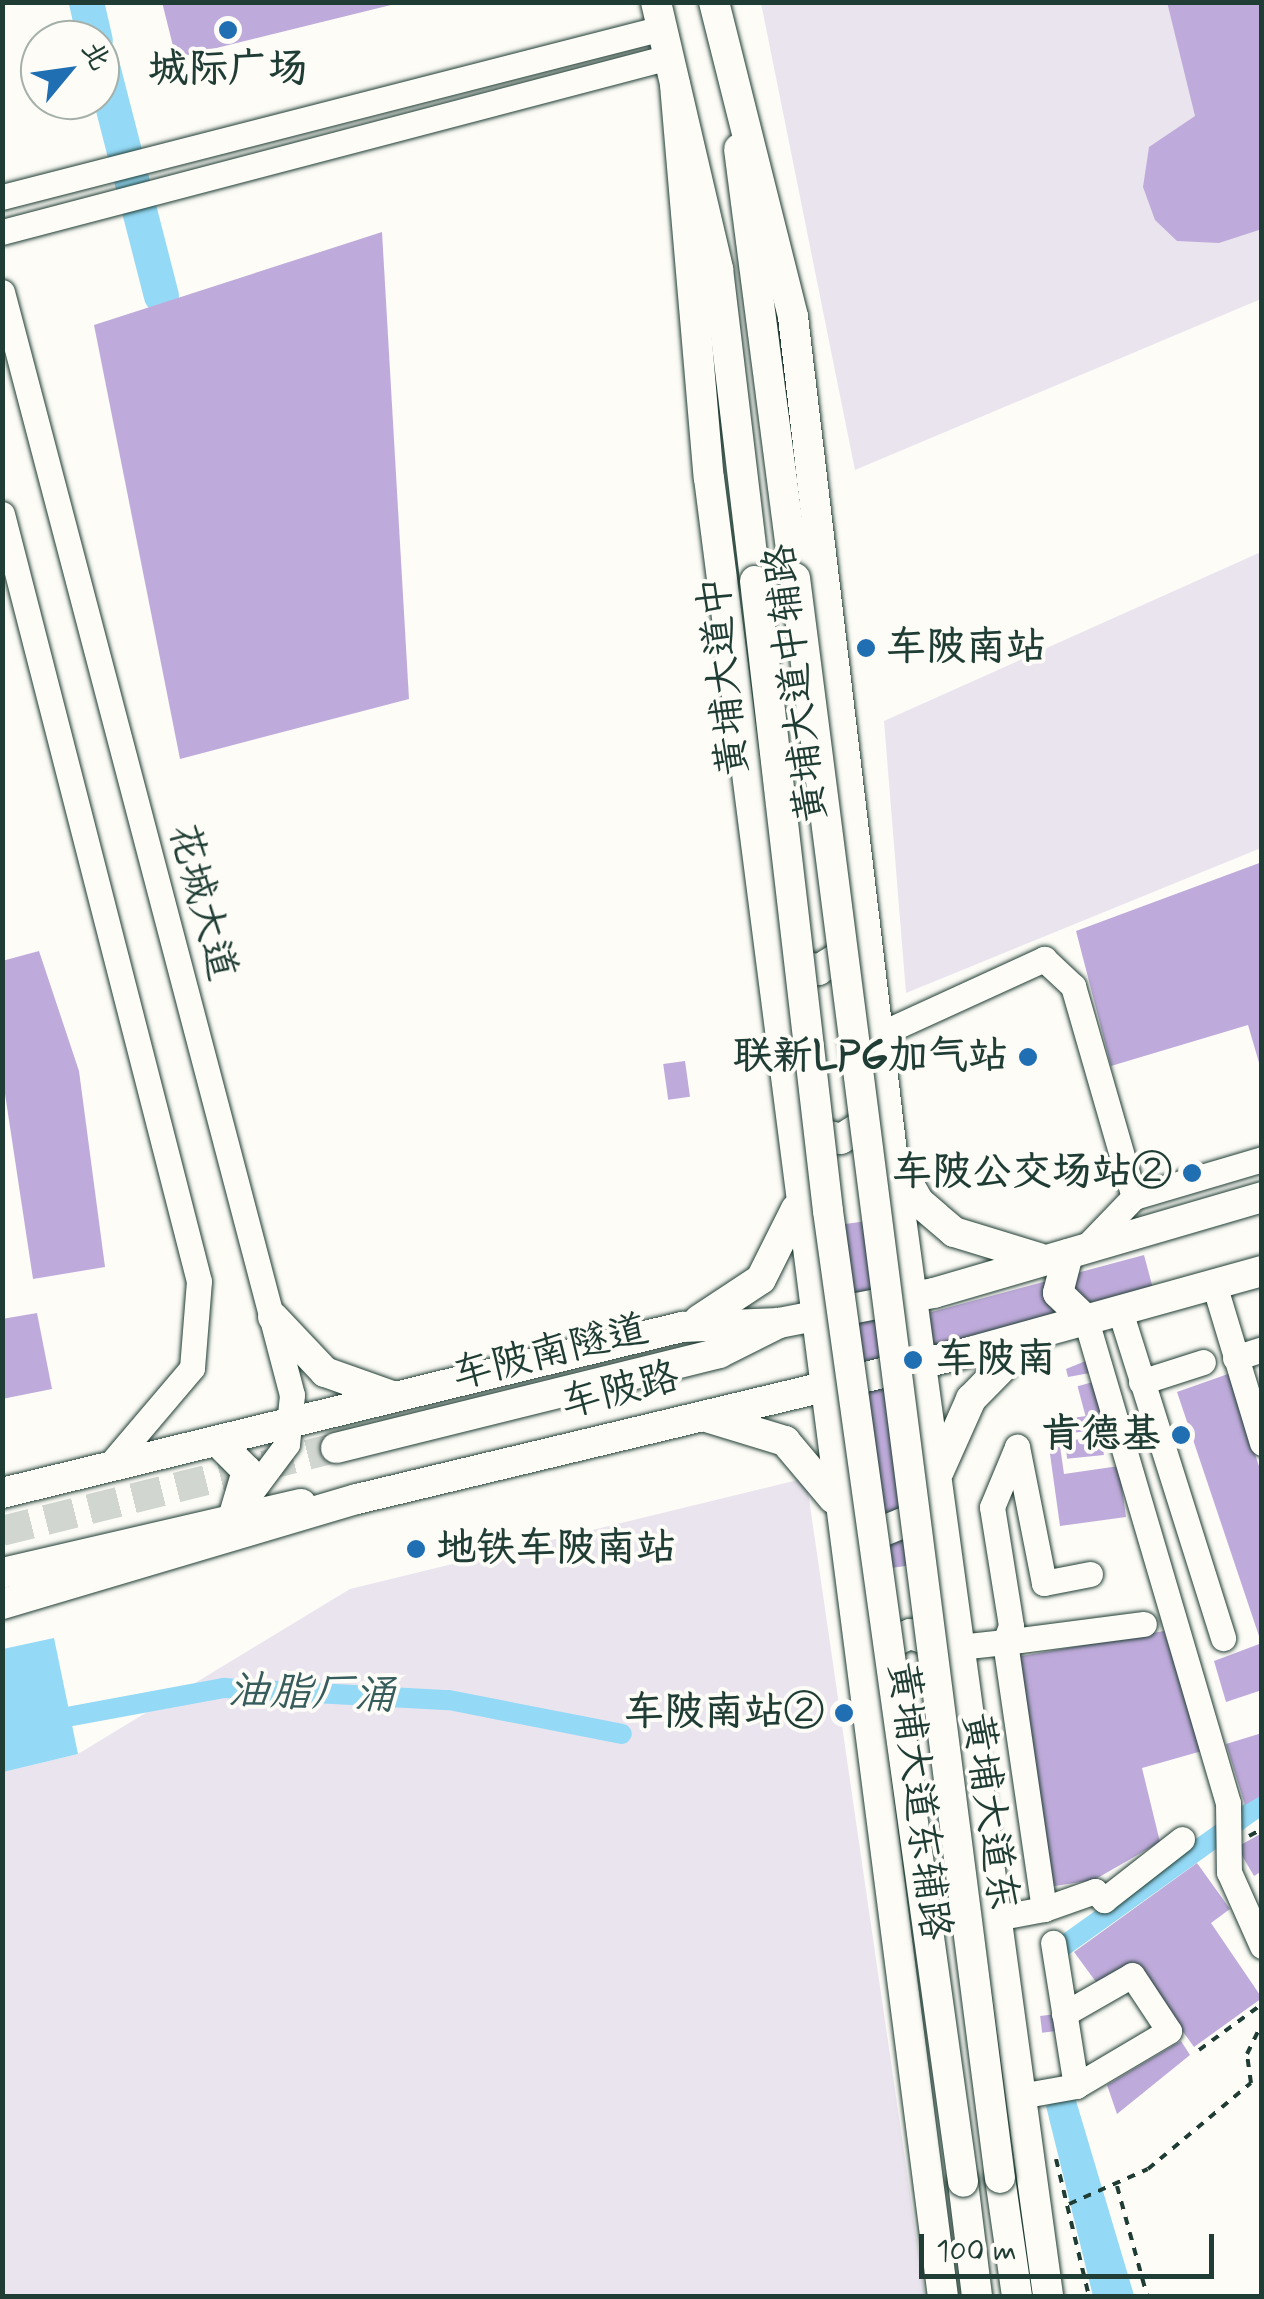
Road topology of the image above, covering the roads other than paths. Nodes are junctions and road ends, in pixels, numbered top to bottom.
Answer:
1 (714, 2) edge
2 (666, 43) edge
3 (2, 197) edge
4 (2, 232) edge
5 (2, 292) edge
6 (2, 514) edge
7 (867, 936) junction
8 (766, 947) junction
9 (878, 1035) junction
10 (886, 1106) junction
11 (789, 1118) junction
12 (892, 1152) junction
13 (1262, 1159) edge
14 (798, 1196) junction
15 (1134, 1196) junction
16 (1262, 1197) edge
17 (1068, 1254) junction
18 (1262, 1271) edge
19 (1214, 1284) junction
20 (912, 1298) junction
21 (1120, 1311) junction
22 (814, 1316) junction
23 (273, 1317) junction
24 (1086, 1320) junction
25 (779, 1323) junction
26 (682, 1327) junction
27 (1039, 1333) junction
28 (886, 1336) joint
29 (846, 1345) joint
30 (1262, 1349) edge
31 (1236, 1358) junction
32 (921, 1362) junction
33 (1203, 1362) dead end
34 (822, 1382) junction
35 (1141, 1382) junction
36 (400, 1397) junction
37 (680, 1418) junction
38 (294, 1422) junction
39 (217, 1441) junction
40 (1262, 1444) edge
41 (336, 1448) tunnel mouth
42 (108, 1468) junction
43 (936, 1484) junction
44 (2, 1493) edge
45 (356, 1499) junction
46 (234, 1515) junction
47 (942, 1540) junction
48 (845, 1546) junction
49 (2, 1573) edge
50 (1090, 1574) dead end
51 (1044, 1583) junction
52 (1006, 1593) junction
53 (2, 1604) edge
54 (1144, 1624) dead end
55 (1224, 1638) dead end
56 (1005, 1642) junction
57 (959, 1650) junction
58 (860, 1662) junction
59 (1182, 1839) dead end
60 (1044, 1909) junction
61 (996, 1918) junction
62 (1053, 1943) dead end
63 (1262, 1946) edge
64 (1064, 2014) junction
65 (1076, 2086) junction
66 (1020, 2096) junction
67 (943, 2296) edge
68 (977, 2296) edge
69 (1018, 2296) edge
70 (1048, 2296) edge

1 - 7 main road, 黄埔大道中辅路
1 - 28 main road, 黄埔大道中, bridge
2 - 3 street
2 - 4 street
2 - 8 main road, 黄埔大道中辅路
2 - 29 main road, 黄埔大道中, bridge
5 - 23 street, 花城大道
6 - 42 street
7 - 8 main road
7 - 9 main road, 黄埔大道中辅路
8 - 11 main road, 黄埔大道中辅路
9 - 10 main road, 黄埔大道中辅路
9 - 15 street
10 - 11 main road
10 - 12 main road, 黄埔大道中辅路
11 - 14 main road, 黄埔大道中辅路
12 - 17 main road
12 - 20 main road, 黄埔大道中辅路
13 - 15 street
14 - 22 main road, 黄埔大道中辅路
14 - 26 main road
15 - 17 street
16 - 17 main road, 车陂路
17 - 20 main road, 车陂路
17 - 24 main road
18 - 19 main road, 车陂路
19 - 21 main road, 车陂路
19 - 31 street
20 - 22 main road, 车陂路
20 - 32 main road, 黄埔大道中辅路
21 - 24 main road, 车陂路
21 - 35 street
22 - 25 main road, 车陂路
22 - 34 main road, 黄埔大道东辅路
23 - 36 main road
23 - 38 street, 花城大道
24 - 27 main road, 车陂路
24 - 63 street
25 - 26 main road, 车陂路
25 - 41 main road, 车陂南隧道
26 - 36 main road, 车陂路
27 - 32 main road, 车陂路
27 - 43 main road
28 - 69 main road, 黄埔大道东, bridge
29 - 68 main road, 黄埔大道东, bridge
30 - 31 street
31 - 40 street
32 - 34 main road, 车陂路
32 - 43 main road, 黄埔大道东辅路
33 - 35 street
34 - 37 main road, 车陂路
34 - 48 main road, 黄埔大道东辅路
35 - 55 street
36 - 38 main road, 车陂路
37 - 45 main road, 车陂路
37 - 48 main road
38 - 39 main road, 车陂路
38 - 46 street
39 - 42 main road, 车陂路
39 - 46 main road
42 - 44 main road, 车陂路
43 - 47 main road, 黄埔大道东辅路
45 - 46 main road
45 - 53 main road, 车陂路
46 - 49 main road
47 - 48 main road
47 - 57 main road, 黄埔大道东辅路
48 - 58 main road, 黄埔大道东辅路
50 - 51 street
51 - 52 street
51 - 52 street
52 - 56 street
54 - 56 street
56 - 57 street
56 - 60 street
57 - 58 main road
57 - 61 main road, 黄埔大道东辅路
58 - 67 main road, 黄埔大道东辅路
59 - 60 street
60 - 61 street
61 - 66 main road, 黄埔大道东辅路
62 - 64 street
64 - 65 street
64 - 65 street
65 - 66 street
66 - 70 main road, 黄埔大道东辅路

